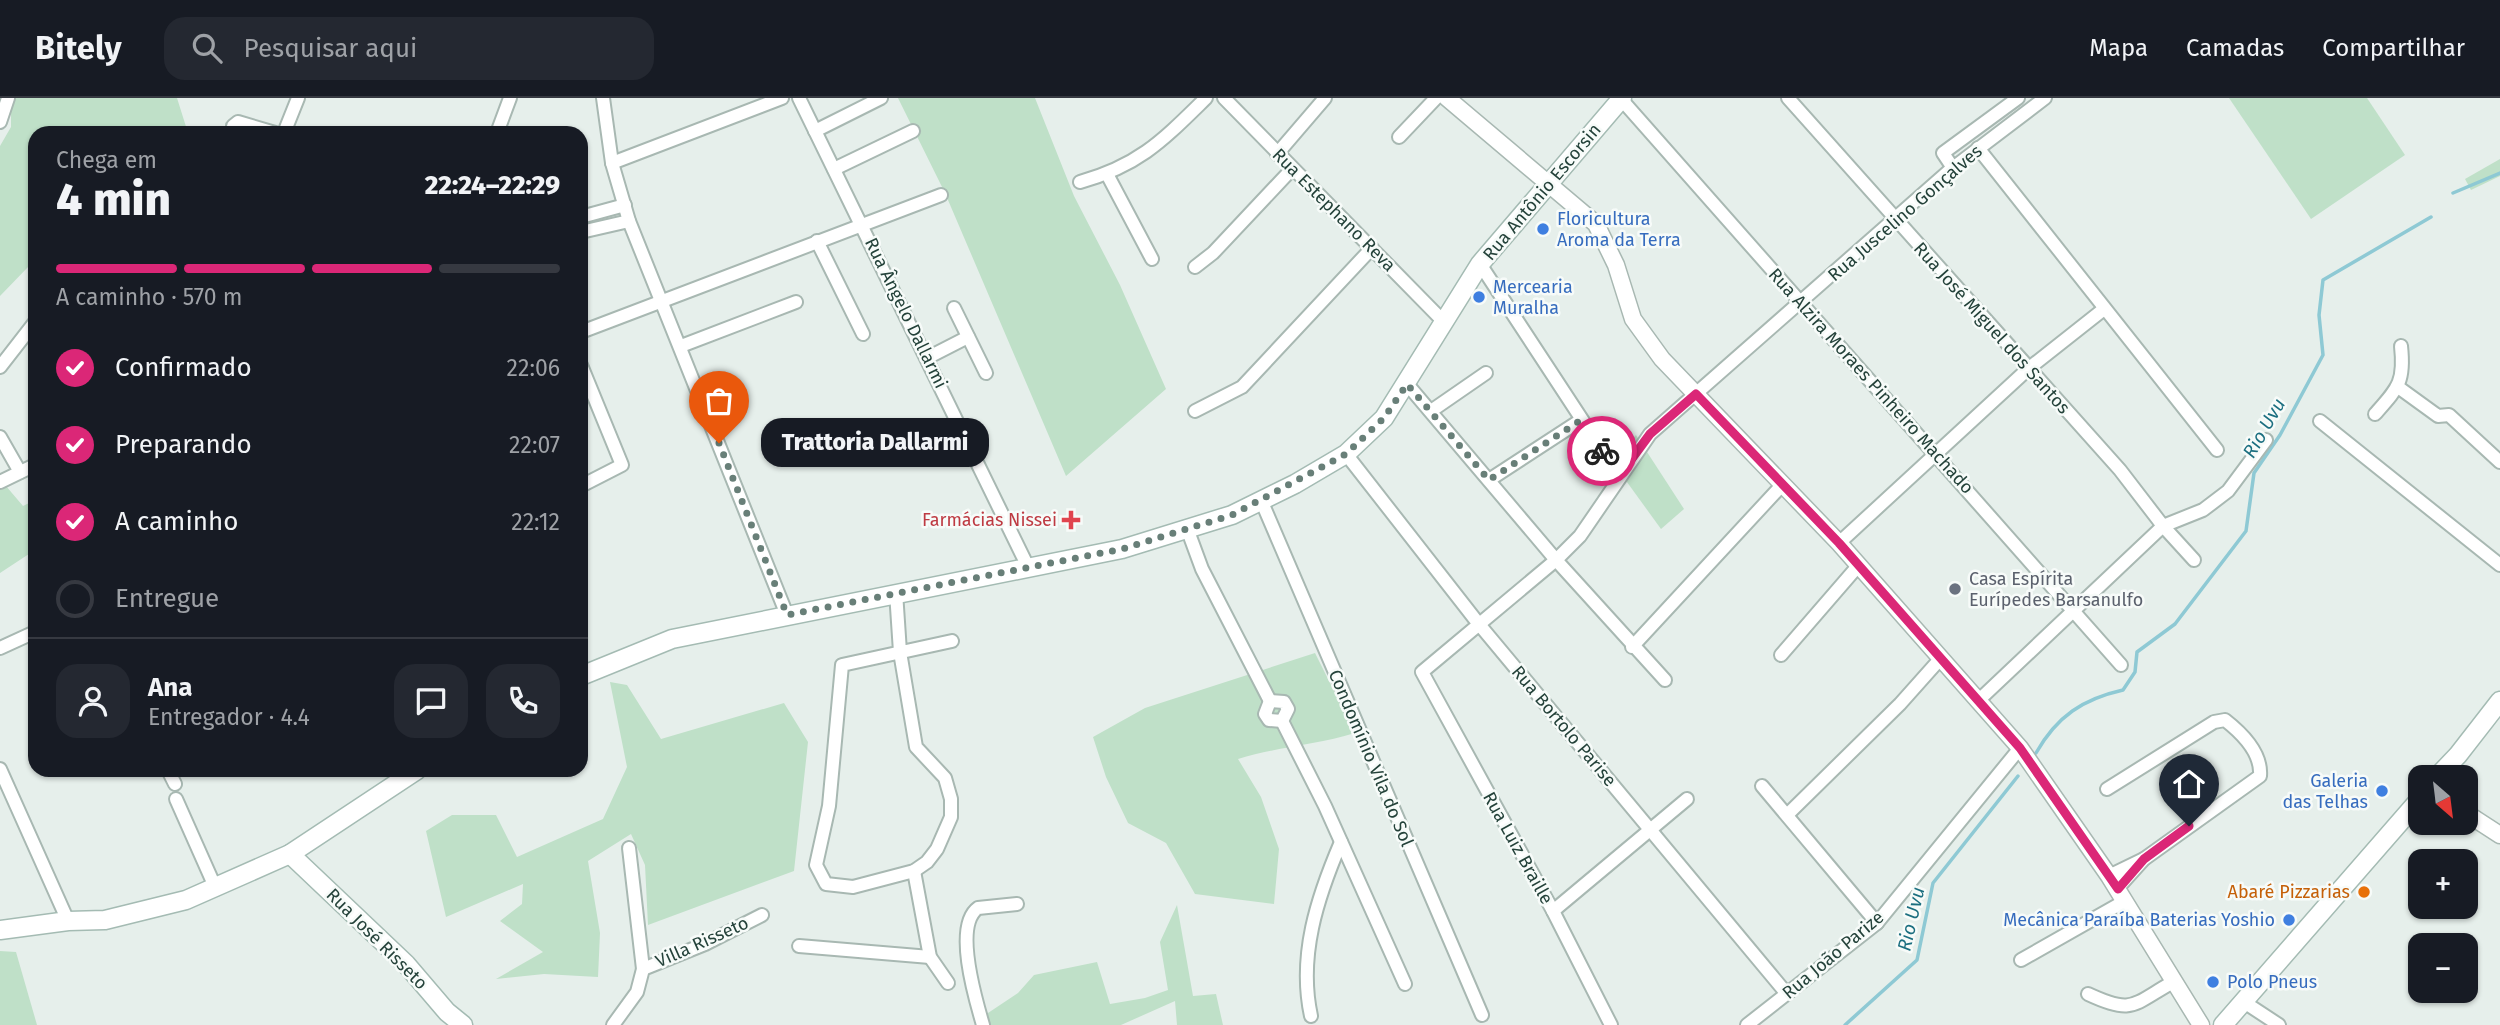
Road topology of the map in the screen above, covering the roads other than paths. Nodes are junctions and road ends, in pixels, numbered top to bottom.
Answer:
1 (8, 98) edge
2 (298, 98) edge
3 (510, 98) edge
4 (603, 98) edge
5 (782, 98) edge
6 (799, 98) edge
7 (881, 98) edge
8 (1206, 98) edge
9 (1224, 98) edge
10 (1325, 98) edge
11 (1436, 98) edge
12 (1447, 98) edge
13 (1621, 98) edge
14 (1787, 98) edge
15 (2018, 98) edge
16 (2044, 98) edge
17 (0, 122) edge
18 (233, 126) edge
19 (251, 126) edge
20 (287, 126) edge
21 (500, 126) edge
22 (815, 131) junction
23 (913, 131) dead end
24 (1399, 138) dead end
25 (1978, 149) junction
26 (1277, 154) junction
27 (612, 163) junction
28 (1953, 168) junction
29 (834, 169) junction
30 (1292, 169) junction
31 (1107, 174) junction
32 (1080, 182) dead end
33 (1547, 184) junction
34 (941, 195) dead end
35 (625, 205) junction
36 (588, 215) edge
37 (1895, 219) junction
38 (629, 221) junction
39 (862, 224) junction
40 (588, 230) edge
41 (817, 242) junction
42 (1372, 248) junction
43 (1152, 259) dead end
44 (1480, 264) junction
45 (1195, 267) dead end
46 (663, 301) junction
47 (796, 302) dead end
48 (1801, 303) junction
49 (954, 308) dead end
50 (2104, 309) junction
51 (1444, 322) junction
52 (588, 329) edge
53 (28, 331) edge
54 (863, 334) dead end
55 (968, 337) junction
56 (681, 346) junction
57 (2401, 346) dead end
58 (927, 358) junction
59 (0, 367) edge
60 (2028, 369) junction
61 (986, 373) dead end
62 (1486, 373) dead end
63 (1407, 384) junction
64 (2399, 387) junction
65 (1696, 394) junction
66 (588, 395) edge
67 (1195, 411) dead end
68 (1430, 411) junction
69 (2375, 414) dead end
70 (1581, 420) junction
71 (2320, 421) dead end
72 (0, 437) edge
73 (2266, 440) dead end
74 (2217, 450) dead end
75 (1346, 454) junction
76 (1938, 455) junction
77 (2500, 463) edge
78 (28, 468) edge
79 (20, 472) junction
80 (1619, 476) junction
81 (1489, 480) junction
82 (0, 482) edge
83 (588, 482) edge
84 (1783, 484) junction
85 (1262, 500) junction
86 (2163, 526) junction
87 (1188, 531) junction
88 (1839, 543) junction
89 (1556, 560) junction
90 (2194, 560) dead end
91 (2500, 565) edge
92 (1858, 566) junction
93 (1028, 567) junction
94 (896, 592) junction
95 (2075, 610) junction
96 (787, 615) junction
97 (1478, 622) junction
98 (28, 635) edge
99 (951, 641) dead end
100 (0, 648) edge
101 (1632, 648) junction
102 (900, 652) junction
103 (1781, 655) dead end
104 (1941, 658) junction
105 (2121, 665) dead end
106 (1422, 672) joint
107 (588, 673) edge
108 (1665, 680) dead end
109 (1979, 700) junction
110 (2500, 701) edge
111 (2020, 748) junction
112 (2448, 765) edge
113 (0, 769) edge
114 (172, 777) edge
115 (407, 777) edge
116 (175, 784) dead end
117 (1762, 786) dead end
118 (2107, 789) dead end
119 (176, 799) dead end
120 (1687, 799) dead end
121 (2408, 813) edge
122 (1787, 815) junction
123 (2478, 821) edge
124 (1649, 829) junction
125 (2500, 835) edge
126 (1341, 842) junction
127 (629, 848) dead end
128 (290, 854) junction
129 (914, 871) junction
130 (216, 889) junction
131 (2117, 889) junction
132 (1017, 904) dead end
133 (1553, 911) junction
134 (762, 915) dead end
135 (68, 921) junction
136 (1877, 923) junction
137 (0, 929) edge
138 (799, 946) dead end
139 (930, 957) junction
140 (2021, 960) dead end
141 (643, 969) junction
142 (2173, 982) junction
143 (948, 983) dead end
144 (1405, 984) dead end
145 (1787, 994) junction
146 (2088, 994) dead end
147 (2244, 1002) junction
148 (1482, 1015) dead end
149 (1311, 1016) dead end
150 (463, 1025) edge
151 (613, 1025) edge
152 (984, 1025) edge
153 (1611, 1025) edge
154 (1747, 1025) edge
155 (2201, 1025) edge
156 (2223, 1025) edge
157 (2278, 1025) edge

1 - 17 street
2 - 20 street
3 - 21 street
4 - 27 street
5 - 27 street
6 - 22 street, Rua Ângelo Dallarmi
7 - 22 street
8 - 31 street
9 - 26 street, Rua Estephano Reva
10 - 26 street
11 - 24 street
12 - 33 street
13 - 33 main road, Rua Antônio Escorsin
13 - 48 street, Rua Alzira Moraes Pinheiro Machado
14 - 37 street, Rua José Miguel dos Santos
15 - 28 street
16 - 25 street, Rua Juscelino Gonçalves
18 - 19 street
22 - 29 street, Rua Ângelo Dallarmi
23 - 29 street
25 - 28 street, Rua Juscelino Gonçalves
25 - 50 street
26 - 30 street, Rua Estephano Reva
27 - 35 street
28 - 37 street, Rua Juscelino Gonçalves
29 - 39 street, Rua Ângelo Dallarmi
30 - 42 street, Rua Estephano Reva
30 - 45 street
31 - 32 street
31 - 43 street
33 - 44 main road, Rua Antônio Escorsin
33 - 65 street
34 - 39 street
35 - 36 street
35 - 38 street
37 - 48 street, Rua Juscelino Gonçalves
37 - 60 street, Rua José Miguel dos Santos
38 - 40 street
38 - 46 street
39 - 41 street
39 - 58 street, Rua Ângelo Dallarmi
41 - 46 street
41 - 54 street
42 - 51 street, Rua Estephano Reva
42 - 67 street
44 - 51 main road, Rua Antônio Escorsin
44 - 70 street
46 - 52 street
46 - 56 street
47 - 56 street
48 - 65 street, Rua Juscelino Gonçalves
48 - 76 street, Rua Alzira Moraes Pinheiro Machado
49 - 55 street
50 - 60 street
50 - 74 street
51 - 63 main road, Rua Antônio Escorsin
53 - 59 street
55 - 58 street
55 - 61 street
56 - 96 street
57 - 64 street
58 - 93 street, Rua Ângelo Dallarmi
60 - 76 street
60 - 86 street, Rua José Miguel dos Santos
62 - 68 street
63 - 68 street
63 - 75 main road, Rua Antônio Escorsin
64 - 69 street
64 - 77 street
65 - 80 street, Rua Juscelino Gonçalves
65 - 84 street
66 - 83 street
68 - 81 street
70 - 80 street
70 - 81 street
71 - 91 street
72 - 79 street
73 - 86 street
75 - 85 main road, Rua Antônio Escorsin
75 - 97 street, Rua Bortolo Parise
76 - 88 street
76 - 95 street, Rua Alzira Moraes Pinheiro Machado
78 - 79 street
79 - 82 street
80 - 89 street, Rua Juscelino Gonçalves
81 - 89 street
84 - 88 street
84 - 101 street
85 - 87 main road, Rua Antônio Escorsin
85 - 148 street, Condomínio Vila do Sol
86 - 90 street, Rua José Miguel dos Santos
86 - 95 street
87 - 93 main road, Rua Antônio Escorsin
87 - 126 street
88 - 92 street
89 - 97 street, Rua Juscelino Gonçalves
89 - 101 street
92 - 103 street
92 - 104 street
93 - 94 main road, Rua Antônio Escorsin
94 - 96 main road, Rua Antônio Escorsin
94 - 102 street
95 - 105 street, Rua Alzira Moraes Pinheiro Machado
95 - 109 street
96 - 107 main road, Rua Antônio Escorsin
97 - 106 street, Rua Juscelino Gonçalves
97 - 124 street, Rua Bortolo Parise
98 - 100 street
99 - 102 street
101 - 108 street
102 - 129 street
102 - 129 street
104 - 109 street
104 - 122 street
106 - 133 street, Rua Luiz Braille
109 - 111 street
110 - 112 main road
111 - 131 street
111 - 136 street, Rua João Parize
113 - 135 street
114 - 116 street
115 - 128 main road
117 - 122 street
118 - 131 street
119 - 130 street
120 - 124 street
121 - 147 main road
122 - 136 street
123 - 125 street
124 - 133 street
124 - 145 street, Rua Bortolo Parise
126 - 144 street
126 - 149 street
127 - 141 street, Villa Risseto
128 - 130 main road
128 - 150 main road, Rua José Risseto
129 - 139 street
130 - 135 main road
131 - 140 street
131 - 142 street
132 - 152 street
133 - 153 street, Rua Luiz Braille
134 - 141 street, Villa Risseto
135 - 137 main road
136 - 145 street, Rua João Parize
138 - 139 street
139 - 143 street
141 - 151 street, Villa Risseto
142 - 146 street
142 - 155 street
145 - 154 street, Rua João Parize
147 - 156 main road
147 - 157 street

